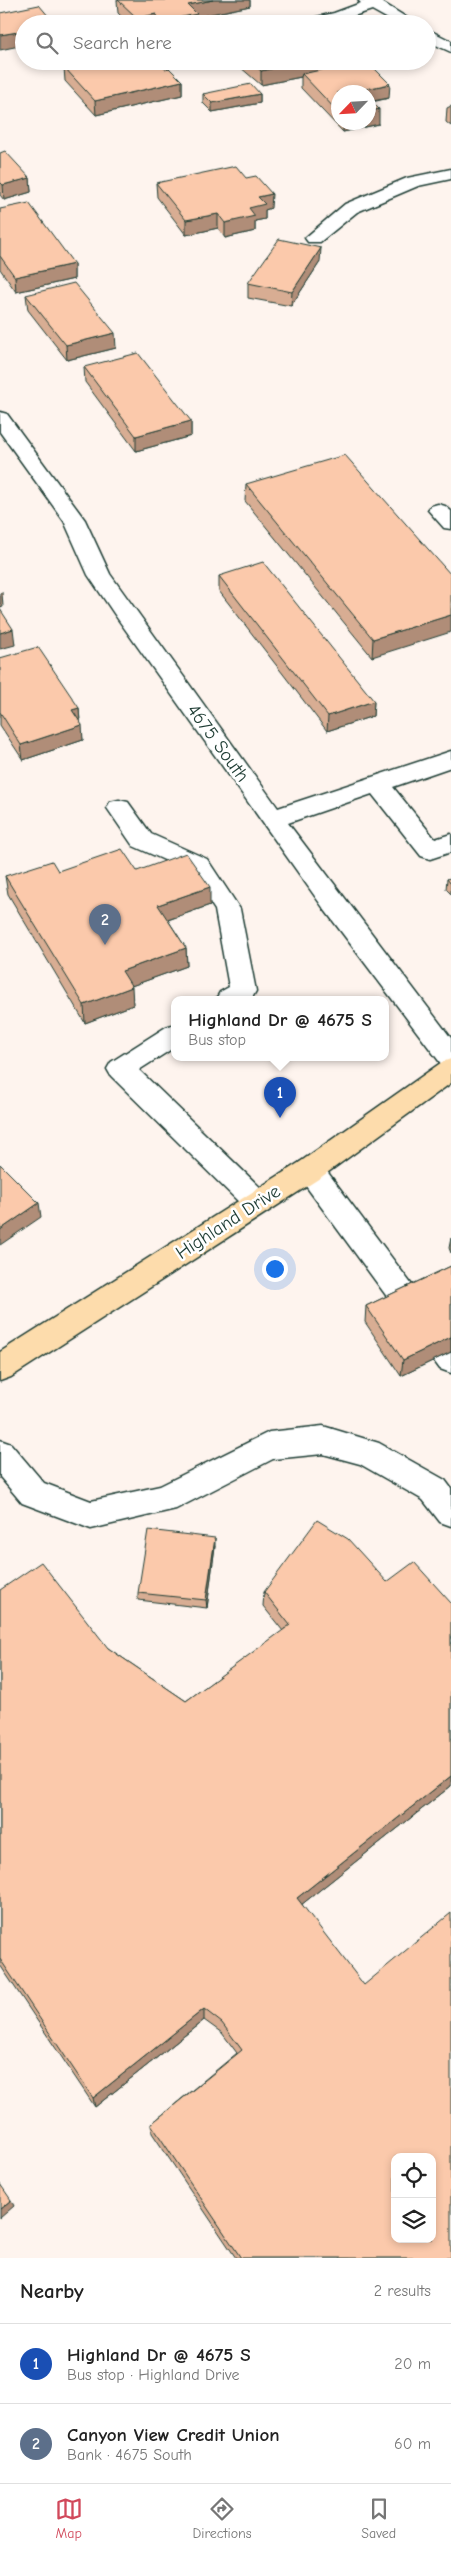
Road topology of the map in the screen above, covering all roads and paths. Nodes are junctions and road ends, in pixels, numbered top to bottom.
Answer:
1 (370, 2) edge
2 (347, 15) edge
3 (393, 15) edge
4 (436, 40) edge
5 (451, 47) edge
6 (451, 174) edge
7 (314, 238) dead end
8 (0, 418) edge
9 (451, 759) edge
10 (377, 784) junction
11 (119, 808) dead end
12 (273, 819) junction
13 (451, 843) edge
14 (236, 995) edge
15 (171, 1037) edge
16 (451, 1058) edge
17 (451, 1069) edge
18 (310, 1170) junction
19 (258, 1203) junction
20 (451, 1360) edge
21 (0, 1368) edge
22 (0, 1454) edge
23 (451, 1512) edge

1 - 2 street
1 - 3 street
4 - 5 street
6 - 7 street
8 - 12 street, 4675 South
9 - 10 street
10 - 12 street
10 - 13 street
11 - 14 street
12 - 16 street, 4675 South
15 - 19 street
17 - 18 main road, Highland Drive
18 - 19 main road, Highland Drive
18 - 20 street
19 - 21 main road, Highland Drive
22 - 23 street

